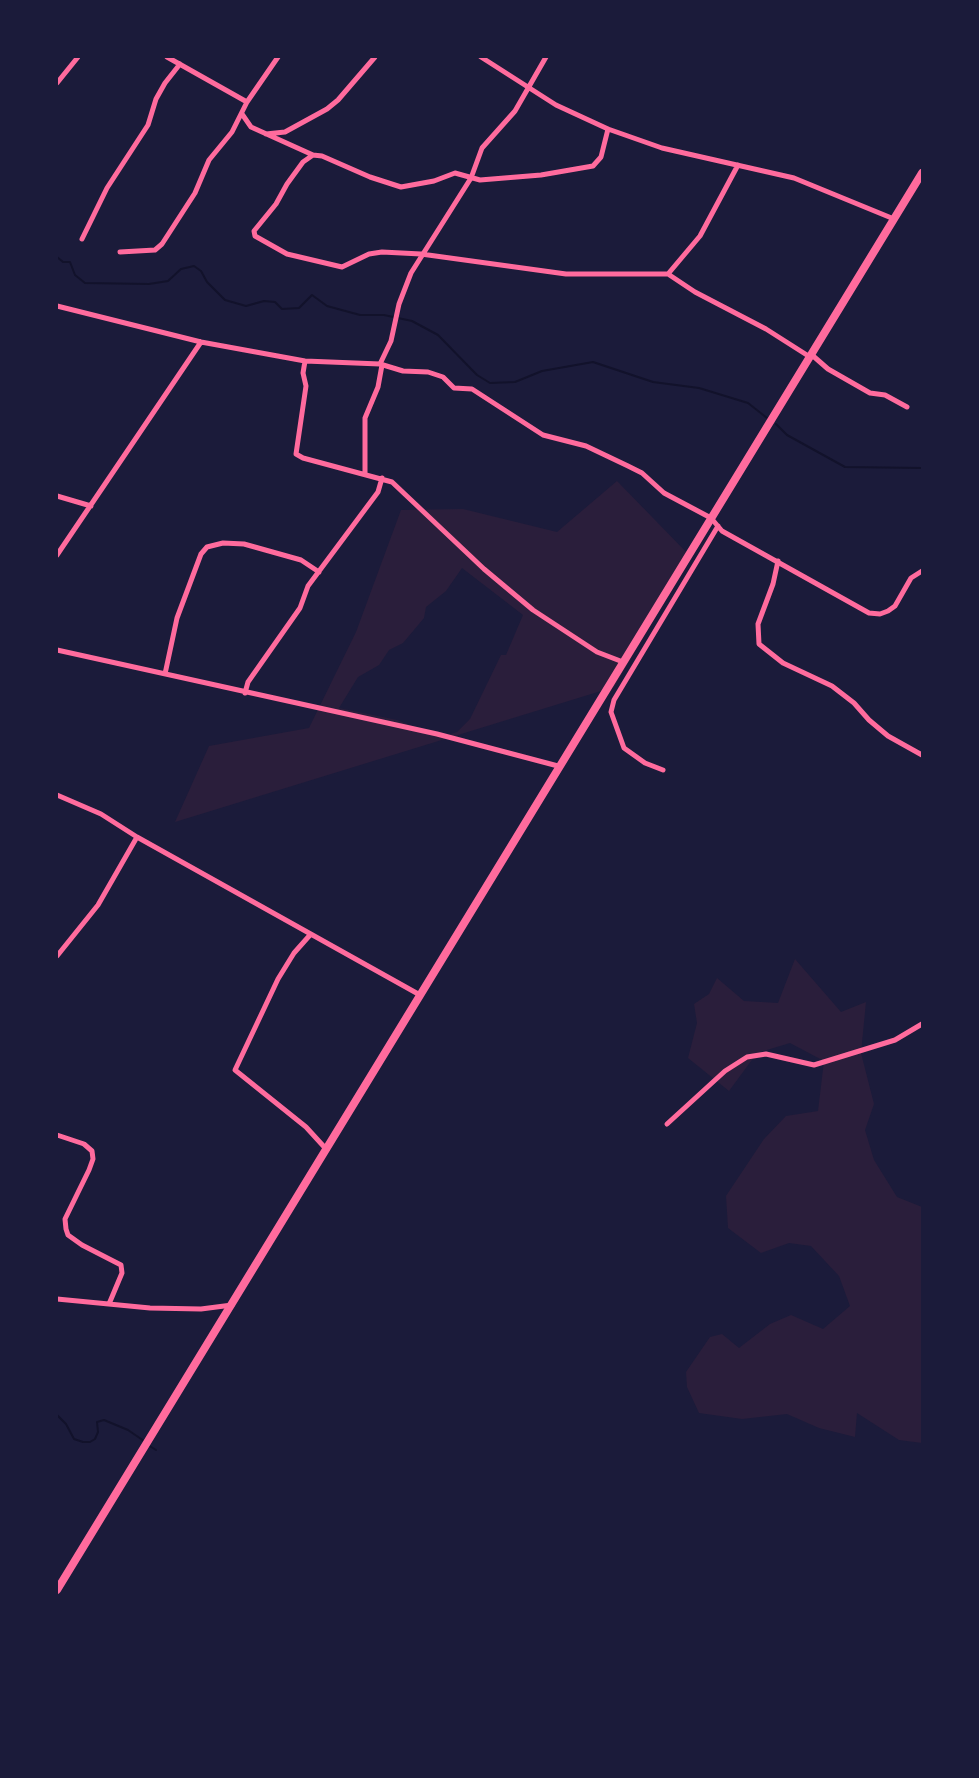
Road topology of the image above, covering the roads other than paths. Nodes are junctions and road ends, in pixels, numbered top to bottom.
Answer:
1 (78, 57) edge
2 (167, 57) edge
3 (278, 57) edge
4 (375, 57) edge
5 (481, 57) edge
6 (546, 57) edge
7 (180, 64) junction
8 (57, 83) edge
9 (527, 87) junction
10 (247, 102) junction
11 (242, 114) junction
12 (608, 129) junction
13 (266, 134) junction
14 (314, 156) junction
15 (738, 165) junction
16 (922, 172) edge
17 (471, 178) junction
18 (894, 219) junction
19 (82, 239) dead end
20 (120, 252) dead end
21 (421, 254) junction
22 (668, 274) junction
23 (57, 306) edge
24 (201, 342) junction
25 (811, 356) junction
26 (305, 361) junction
27 (381, 364) junction
28 (907, 407) dead end
29 (365, 473) junction
30 (382, 478) junction
31 (57, 496) edge
32 (91, 506) junction
33 (711, 518) junction
34 (718, 526) junction
35 (57, 555) edge
36 (778, 561) junction
37 (922, 571) edge
38 (319, 572) junction
39 (57, 650) edge
40 (623, 662) junction
41 (165, 674) junction
42 (245, 693) junction
43 (922, 755) edge
44 (558, 766) junction
45 (663, 770) dead end
46 (57, 795) edge
47 (137, 837) junction
48 (310, 935) junction
49 (57, 956) edge
50 (420, 995) junction
51 (922, 1024) edge
52 (667, 1124) dead end
53 (57, 1135) edge
54 (327, 1150) junction
55 (57, 1299) edge
56 (109, 1304) junction
57 (234, 1304) junction
58 (57, 1590) edge

1 - 8 street
2 - 7 street
3 - 10 street
4 - 13 street
5 - 9 street
6 - 9 street
7 - 10 street
7 - 19 street
9 - 12 street
9 - 17 street
10 - 11 street
11 - 13 street
11 - 20 street
12 - 15 street
12 - 17 street
13 - 14 street
14 - 17 street
14 - 21 street
15 - 18 street
15 - 22 street
16 - 18 main road
17 - 21 street
18 - 25 main road
21 - 22 street
21 - 27 street
22 - 25 street
23 - 24 street
24 - 26 street
24 - 32 street
25 - 28 street
25 - 33 main road
26 - 27 street
26 - 29 street
27 - 29 street
27 - 33 street
29 - 30 street
30 - 38 street
30 - 40 street
31 - 32 street
32 - 35 street
33 - 34 street
33 - 40 main road
34 - 36 street
34 - 45 street
36 - 37 street
36 - 43 street
38 - 41 street
38 - 42 street
39 - 41 street
40 - 44 main road
41 - 42 street
42 - 44 street
44 - 50 main road
46 - 47 street
47 - 48 street
47 - 49 street
48 - 50 street
48 - 54 street
50 - 54 main road
51 - 52 street
53 - 56 street
54 - 57 main road
55 - 56 street
56 - 57 street
57 - 58 main road

